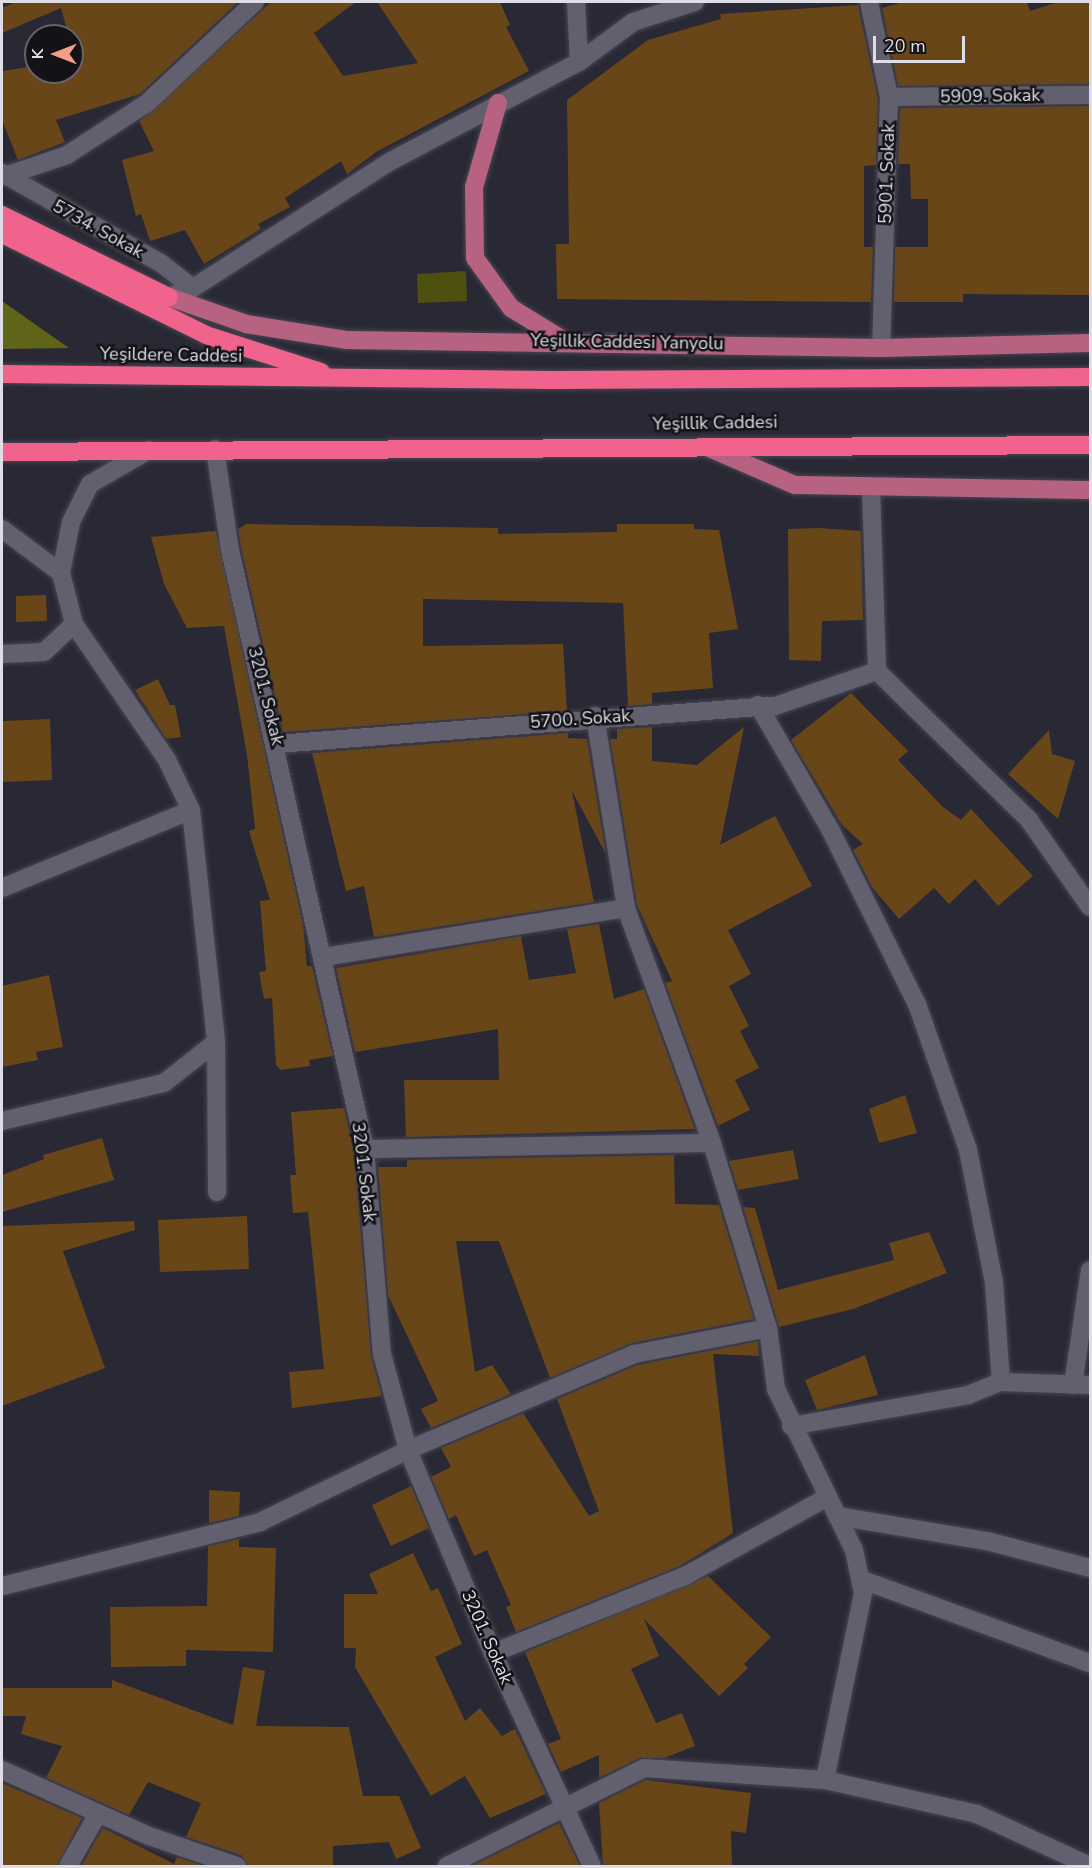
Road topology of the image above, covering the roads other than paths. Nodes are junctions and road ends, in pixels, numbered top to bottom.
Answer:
1 (255, 2) edge
2 (576, 2) edge
3 (694, 2) edge
4 (869, 2) edge
5 (579, 62) junction
6 (1090, 95) edge
7 (889, 97) junction
8 (498, 103) junction
9 (3, 175) edge
10 (2, 215) edge
11 (2, 234) edge
12 (193, 288) junction
13 (169, 297) junction
14 (564, 341) junction
15 (1090, 342) edge
16 (881, 348) junction
17 (2, 374) edge
18 (1090, 377) edge
19 (340, 378) junction
20 (702, 445) junction
21 (1090, 445) edge
22 (215, 449) junction
23 (149, 450) junction
24 (2, 452) edge
25 (871, 488) junction
26 (1090, 490) edge
27 (2, 529) edge
28 (61, 573) junction
29 (74, 624) junction
30 (2, 654) edge
31 (877, 671) junction
32 (758, 705) junction
33 (595, 716) junction
34 (278, 744) junction
35 (191, 810) junction
36 (2, 888) edge
37 (1090, 907) edge
38 (626, 908) junction
39 (324, 957) junction
40 (216, 1042) junction
41 (2, 1121) edge
42 (712, 1143) junction
43 (365, 1149) junction
44 (217, 1192) dead end
45 (1090, 1270) edge
46 (768, 1328) junction
47 (1001, 1383) junction
48 (1082, 1385) edge
49 (791, 1426) junction
50 (408, 1450) junction
51 (826, 1498) junction
52 (837, 1516) junction
53 (1090, 1568) edge
54 (860, 1579) junction
55 (2, 1586) edge
56 (493, 1653) junction
57 (1090, 1663) edge
58 (2, 1770) edge
59 (825, 1780) junction
60 (566, 1806) junction
61 (98, 1814) junction
62 (68, 1866) edge
63 (237, 1866) edge
64 (447, 1866) edge
65 (592, 1866) edge
66 (1090, 1866) edge

1 - 9 street
2 - 5 street
3 - 5 street
4 - 7 street, 5901. Sokak
5 - 8 street
6 - 7 street, 5909. Sokak
7 - 16 street, 5901. Sokak
8 - 12 street
8 - 14 main road
9 - 12 street, 5734. Sokak
10 - 13 highway
11 - 19 highway
12 - 13 street
13 - 14 main road, Yeşillik Caddesi Yanyolu
14 - 16 main road, Yeşillik Caddesi Yanyolu
15 - 16 main road, Yeşillik Caddesi Yanyolu
17 - 19 highway, Yeşildere Caddesi
18 - 19 highway
20 - 21 highway, Yeşillik Caddesi
20 - 22 highway, Yeşillik Caddesi
20 - 25 main road
22 - 23 highway
22 - 34 street, 3201. Sokak
23 - 24 highway
23 - 28 street
25 - 26 main road
25 - 31 street
27 - 28 street
28 - 29 street
29 - 30 street
29 - 35 street
31 - 32 street, 5700. Sokak
31 - 37 street
32 - 33 street, 5700. Sokak
32 - 47 street
33 - 34 street, 5700. Sokak
33 - 38 street
34 - 39 street, 3201. Sokak
35 - 36 street
35 - 40 street
38 - 39 street
38 - 42 street
39 - 43 street, 3201. Sokak
40 - 41 street
40 - 44 street
42 - 43 street
42 - 46 street
43 - 50 street, 3201. Sokak
45 - 48 street
46 - 49 street
46 - 50 street
47 - 48 street
47 - 49 street
49 - 51 street
50 - 55 street
50 - 56 street, 3201. Sokak
51 - 52 street
51 - 56 street
52 - 53 street
52 - 54 street
54 - 57 street
54 - 59 street
56 - 60 street, 3201. Sokak
58 - 61 street
59 - 60 street
59 - 66 street
60 - 64 street
60 - 65 street, 3201. Sokak
61 - 62 street
61 - 63 street

